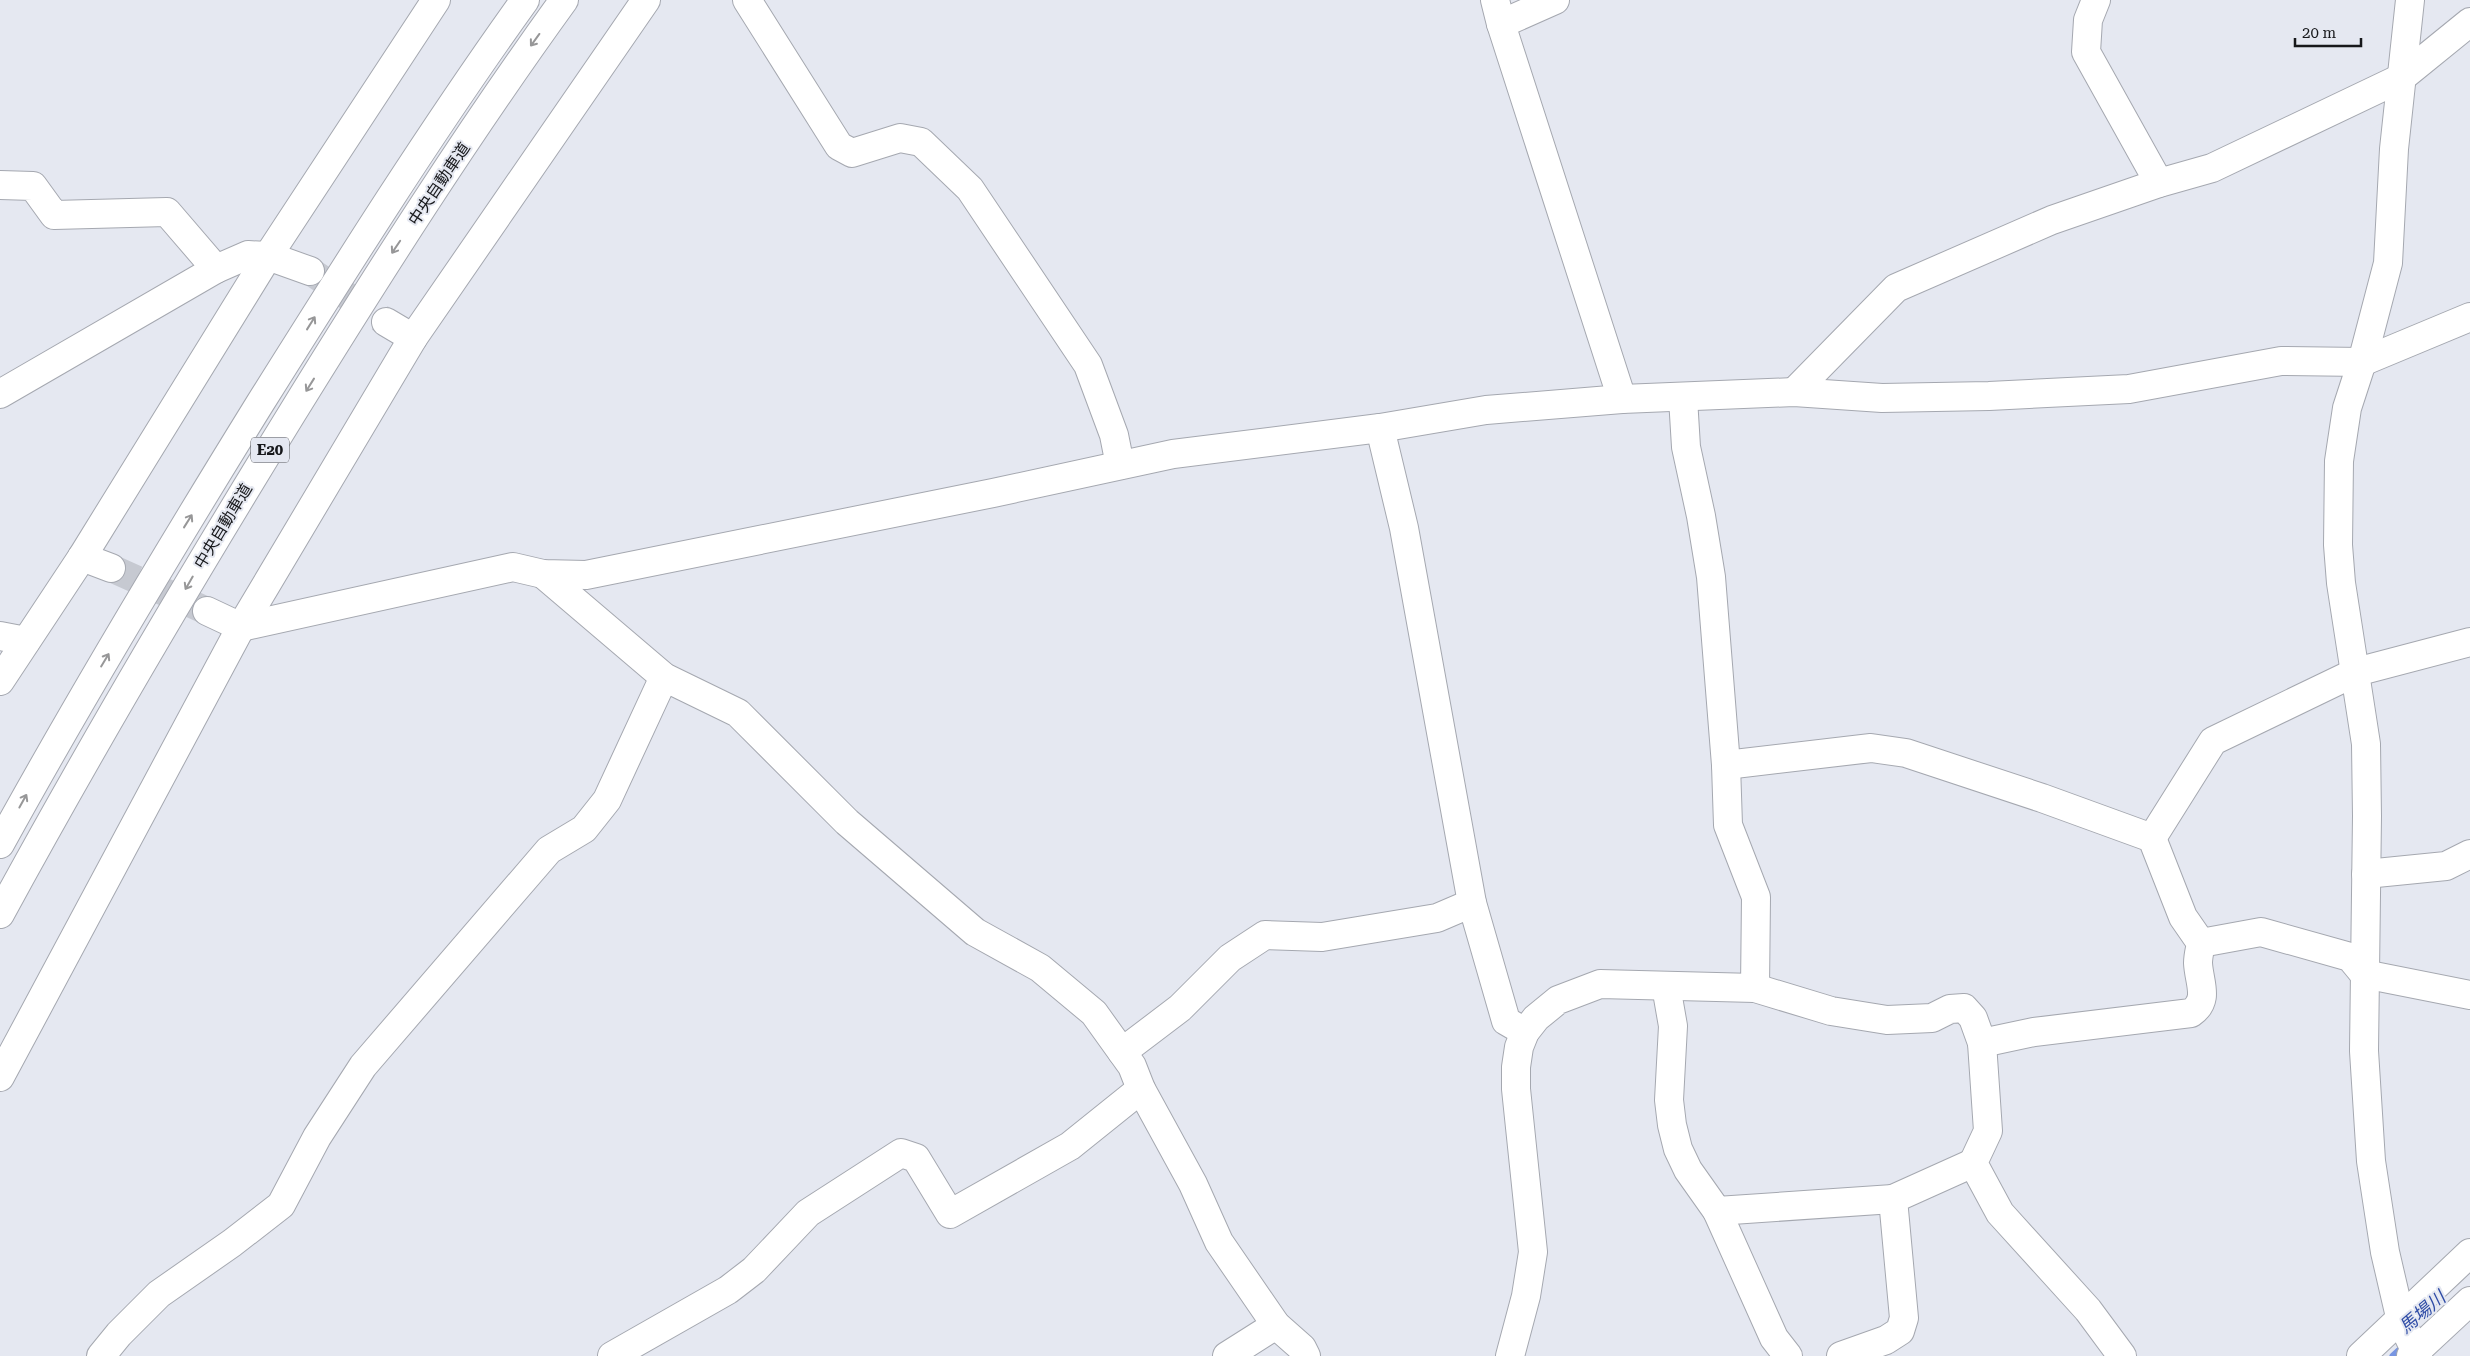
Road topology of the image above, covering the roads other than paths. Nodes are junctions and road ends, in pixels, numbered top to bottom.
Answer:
1 (436, 0) edge
2 (525, 0) edge
3 (564, 0) edge
4 (747, 0) edge
5 (1555, 0) edge
6 (2096, 0) edge
7 (2410, 0) edge
8 (637, 3) edge
9 (1498, 12) edge
10 (2470, 22) edge
11 (2401, 78) junction
12 (2159, 183) junction
13 (0, 184) edge
14 (268, 256) junction
15 (216, 269) junction
16 (310, 271) tunnel mouth
17 (2470, 317) edge
18 (386, 322) tunnel mouth
19 (413, 338) junction
20 (2362, 362) junction
21 (1794, 392) junction
22 (0, 394) edge
23 (1683, 398) junction
24 (1622, 399) junction
25 (1380, 428) junction
26 (1120, 466) junction
27 (82, 557) junction
28 (112, 568) tunnel mouth
29 (543, 574) junction
30 (207, 611) tunnel mouth
31 (241, 627) junction
32 (0, 636) edge
33 (26, 641) junction
34 (2470, 642) edge
35 (2356, 672) junction
36 (664, 678) junction
37 (0, 681) edge
38 (1726, 765) junction
39 (2152, 838) junction
40 (0, 844) edge
41 (2470, 854) edge
42 (2366, 874) junction
43 (1472, 903) junction
44 (0, 914) edge
45 (2201, 943) junction
46 (2364, 974) junction
47 (1666, 986) junction
48 (1754, 988) junction
49 (2470, 995) edge
50 (1525, 1032) junction
51 (1982, 1043) junction
52 (1122, 1052) junction
53 (0, 1076) edge
54 (1141, 1089) junction
55 (1973, 1163) junction
56 (1893, 1199) junction
57 (1717, 1211) junction
58 (2470, 1253) edge
59 (2470, 1301) edge
60 (1276, 1326) junction
61 (2411, 1343) edge
62 (101, 1356) edge
63 (612, 1356) edge
64 (1228, 1356) edge
65 (1306, 1356) edge
66 (1510, 1356) edge
67 (1788, 1356) edge
68 (1841, 1356) edge
69 (2122, 1356) edge
70 (2361, 1356) edge

1 - 14 main road
40 -> 2 main road, 中央自動車道 / E20
3 -> 44 main road, 中央自動車道 / E20
4 - 26 main road
5 - 9 main road
6 - 12 main road
7 - 11 main road
8 - 19 main road
9 - 24 main road
10 - 11 main road
11 - 12 main road
11 - 20 main road
12 - 21 main road
13 - 15 main road
14 - 15 main road
14 - 16 main road
14 - 27 main road
15 - 22 main road
17 - 20 main road
18 - 19 main road
19 - 31 main road
20 - 21 main road
20 - 35 main road
21 - 23 main road
23 - 24 main road
23 - 38 main road
24 - 25 main road
25 - 26 main road
25 - 43 main road
26 - 29 main road
27 - 28 main road
27 - 33 main road
29 - 31 main road
29 - 36 main road
30 - 31 main road
31 - 53 main road
32 - 33 main road
33 - 37 main road
34 - 35 main road
35 - 39 main road
35 - 42 main road
36 - 52 main road
36 - 62 main road
38 - 39 main road
38 - 48 main road
39 - 45 main road
41 - 42 main road
42 - 46 main road
43 - 50 main road
43 - 52 main road
45 - 46 main road
45 - 51 main road
46 - 49 main road
46 - 61 main road
47 - 48 main road
47 - 50 main road
47 - 57 main road
48 - 51 main road
50 - 66 main road
51 - 55 main road
52 - 54 main road
54 - 60 main road
54 - 63 main road
55 - 56 main road
55 - 69 main road
56 - 57 main road
56 - 68 main road
57 - 67 main road
58 - 61 main road
59 - 61 main road
60 - 64 main road
60 - 65 main road
61 - 70 main road

